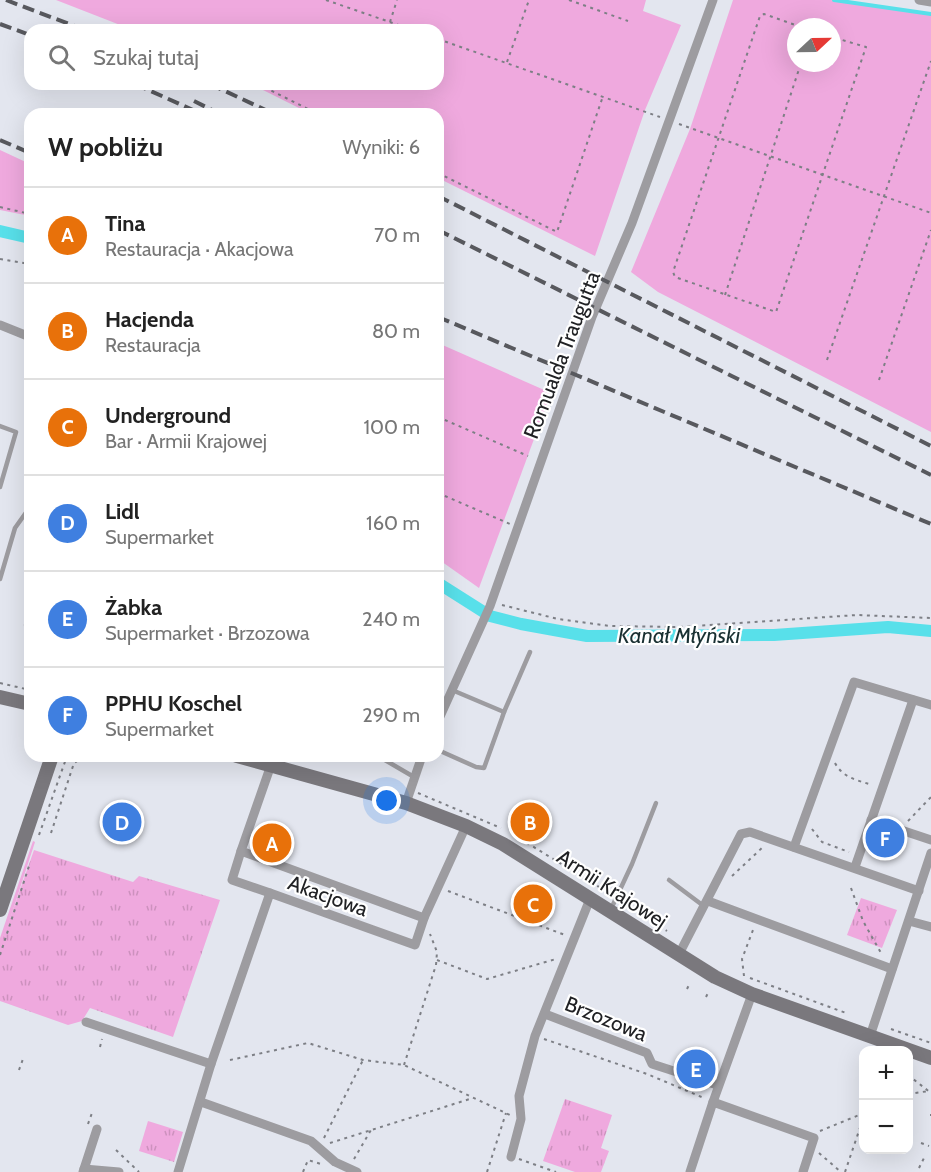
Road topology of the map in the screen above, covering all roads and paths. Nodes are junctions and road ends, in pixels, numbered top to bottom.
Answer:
1 (326, 0) edge
2 (397, 0) edge
3 (529, 0) edge
4 (569, 0) edge
5 (712, 0) edge
6 (919, 0) edge
7 (931, 2) edge
8 (628, 21) dead end
9 (390, 22) junction
10 (787, 22) edge
11 (396, 24) edge
12 (841, 40) edge
13 (444, 41) edge
14 (931, 61) edge
15 (507, 62) junction
16 (798, 72) edge
17 (270, 90) edge
18 (603, 96) junction
19 (306, 108) edge
20 (645, 110) dead end
21 (690, 129) dead end
22 (718, 139) junction
23 (769, 156) junction
24 (823, 175) junction
25 (444, 176) edge
26 (884, 197) junction
27 (0, 207) edge
28 (24, 213) edge
29 (931, 213) edge
30 (931, 230) edge
31 (0, 259) edge
32 (24, 263) edge
33 (725, 295) junction
34 (0, 325) edge
35 (24, 335) edge
36 (827, 360) dead end
37 (879, 380) dead end
38 (444, 420) edge
39 (0, 426) edge
40 (528, 456) dead end
41 (0, 487) edge
42 (444, 496) edge
43 (24, 515) edge
44 (518, 528) junction
45 (0, 579) edge
46 (491, 603) junction
47 (931, 618) edge
48 (530, 652) dead end
49 (0, 683) edge
50 (24, 689) edge
51 (452, 690) junction
52 (0, 697) edge
53 (913, 700) junction
54 (24, 703) edge
55 (931, 705) edge
56 (444, 708) edge
57 (504, 712) junction
58 (444, 753) edge
59 (829, 753) junction
60 (50, 762) edge
61 (65, 762) edge
62 (76, 762) edge
63 (264, 762) edge
64 (388, 762) edge
65 (420, 762) edge
66 (271, 765) junction
67 (414, 777) junction
68 (878, 787) dead end
69 (416, 792) dead end
70 (931, 797) edge
71 (406, 803) junction
72 (656, 803) dead end
73 (804, 819) junction
74 (871, 820) junction
75 (466, 826) junction
76 (894, 828) junction
77 (51, 833) dead end
78 (38, 837) dead end
79 (772, 839) junction
80 (931, 840) edge
81 (794, 847) junction
82 (241, 851) junction
83 (855, 852) dead end
84 (931, 853) edge
85 (748, 859) dead end
86 (31, 861) dead end
87 (855, 867) junction
88 (669, 880) dead end
89 (851, 888) dead end
90 (448, 891) dead end
91 (919, 891) junction
92 (270, 893) junction
93 (616, 897) junction
94 (590, 899) junction
95 (706, 904) junction
96 (0, 910) edge
97 (610, 912) junction
98 (424, 918) junction
99 (909, 921) junction
100 (931, 927) edge
101 (753, 930) dead end
102 (429, 932) dead end
103 (668, 932) dead end
104 (573, 939) junction
105 (0, 955) edge
106 (678, 956) junction
107 (556, 959) dead end
108 (437, 960) junction
109 (888, 967) junction
110 (735, 972) dead end
111 (744, 976) junction
112 (688, 985) dead end
113 (687, 989) dead end
114 (708, 993) dead end
115 (752, 994) junction
116 (706, 997) dead end
117 (545, 1014) junction
118 (848, 1014) dead end
119 (86, 1022) dead end
120 (872, 1030) junction
121 (104, 1034) dead end
122 (535, 1036) junction
123 (931, 1043) edge
124 (100, 1047) dead end
125 (931, 1058) edge
126 (23, 1059) dead end
127 (230, 1060) dead end
128 (363, 1060) junction
129 (211, 1064) junction
130 (404, 1065) junction
131 (19, 1070) dead end
132 (913, 1078) edge
133 (717, 1085) junction
134 (930, 1092) edge
135 (913, 1094) edge
136 (473, 1098) junction
137 (201, 1102) junction
138 (713, 1102) junction
139 (506, 1113) junction
140 (859, 1116) edge
141 (521, 1119) junction
142 (496, 1126) dead end
143 (501, 1127) junction
144 (859, 1128) edge
145 (97, 1129) dead end
146 (371, 1130) junction
147 (813, 1142) junction
148 (921, 1143) dead end
149 (490, 1145) dead end
150 (320, 1146) junction
151 (929, 1146) dead end
152 (495, 1147) junction
153 (116, 1150) dead end
154 (511, 1157) joint
155 (924, 1158) dead end
156 (308, 1160) dead end
157 (914, 1163) dead end
158 (483, 1165) dead end
159 (489, 1167) junction
160 (353, 1170) edge
161 (83, 1171) edge
162 (119, 1172) edge
163 (139, 1172) edge
164 (178, 1172) edge
165 (303, 1172) edge
166 (487, 1172) edge
167 (556, 1172) edge
168 (690, 1172) edge
169 (803, 1172) edge
170 (843, 1172) edge

1 - 9 path
2 - 9 path
3 - 15 path
4 - 8 path
5 - 44 street, Romualda Traugutta
6 - 7 street
9 - 11 path
10 - 22 path
12 - 24 path
13 - 15 path
14 - 26 path
15 - 18 path
16 - 23 path
17 - 19 path
18 - 20 path
18 - 25 path
21 - 22 path
22 - 23 path
22 - 33 path
23 - 24 path
23 - 33 path
24 - 26 path
24 - 33 path
26 - 29 path
26 - 36 path
27 - 28 path
30 - 37 path
31 - 32 path
34 - 35 street
38 - 40 path
39 - 41 lane
42 - 44 path
43 - 45 lane
44 - 46 street, Romualda Traugutta
46 - 47 path
46 - 51 street, Romualda Traugutta
48 - 57 lane
49 - 50 path
51 - 56 street, Romualda Traugutta
51 - 57 lane
52 - 54 street
53 - 55 street
53 - 59 street
53 - 74 street
57 - 58 lane
59 - 68 path
59 - 73 street
60 - 96 street
61 - 78 path
62 - 77 path
63 - 66 street, Armii Krajowej
64 - 67 lane
65 - 67 street
66 - 71 street, Armii Krajowej
66 - 82 street
67 - 71 street
69 - 93 path
70 - 76 path
71 - 75 street, Armii Krajowej
72 - 93 lane
73 - 81 street
73 - 83 path
74 - 76 street
74 - 87 street
75 - 94 street, Armii Krajowej
75 - 98 street, Akacjowa
76 - 80 street
79 - 81 street, Armii Krajowej
79 - 85 path
79 - 95 street, Armii Krajowej
81 - 87 street, Armii Krajowej
82 - 92 street
82 - 98 street, Akacjowa
84 - 91 street
86 - 105 path
87 - 91 street, Armii Krajowej
88 - 95 lane
89 - 109 path
90 - 104 path
91 - 99 street
92 - 98 street, Akacjowa
92 - 129 street, Akacjowa
93 - 97 lane
93 - 103 path
94 - 97 street, Armii Krajowej
94 - 104 street, Brzozowa
95 - 106 street, Armii Krajowej
95 - 109 street
97 - 106 street, Armii Krajowej
99 - 100 street
99 - 109 street
101 - 111 path
102 - 108 path
104 - 117 street, Brzozowa
106 - 115 street, Armii Krajowej
107 - 108 path
108 - 130 path
109 - 120 street
110 - 111 path
111 - 118 path
112 - 113 path
114 - 116 path
115 - 120 street, Armii Krajowej
115 - 133 street
117 - 122 street, Brzozowa
117 - 133 street, Brzozowa
119 - 129 street
120 - 123 path
120 - 125 street, Armii Krajowej
121 - 124 path
122 - 138 path
122 - 141 street, Brzozowa
126 - 131 path
127 - 128 path
128 - 130 path
128 - 150 path
129 - 137 street, Akacjowa
130 - 136 path
132 - 134 path
133 - 138 street
134 - 135 path
136 - 139 path
136 - 146 path
137 - 150 street
137 - 164 street, Akacjowa
138 - 147 street
138 - 168 street
139 - 141 path
139 - 143 path
140 - 147 path
141 - 154 street, Brzozowa
142 - 143 path
143 - 152 path
144 - 170 path
145 - 161 street
146 - 150 path
146 - 160 path
147 - 169 street
147 - 170 path
148 - 151 path
149 - 152 path
150 - 160 street
152 - 159 path
153 - 163 path
154 - 167 path
155 - 157 path
156 - 165 path
158 - 159 path
159 - 166 path
161 - 162 street

